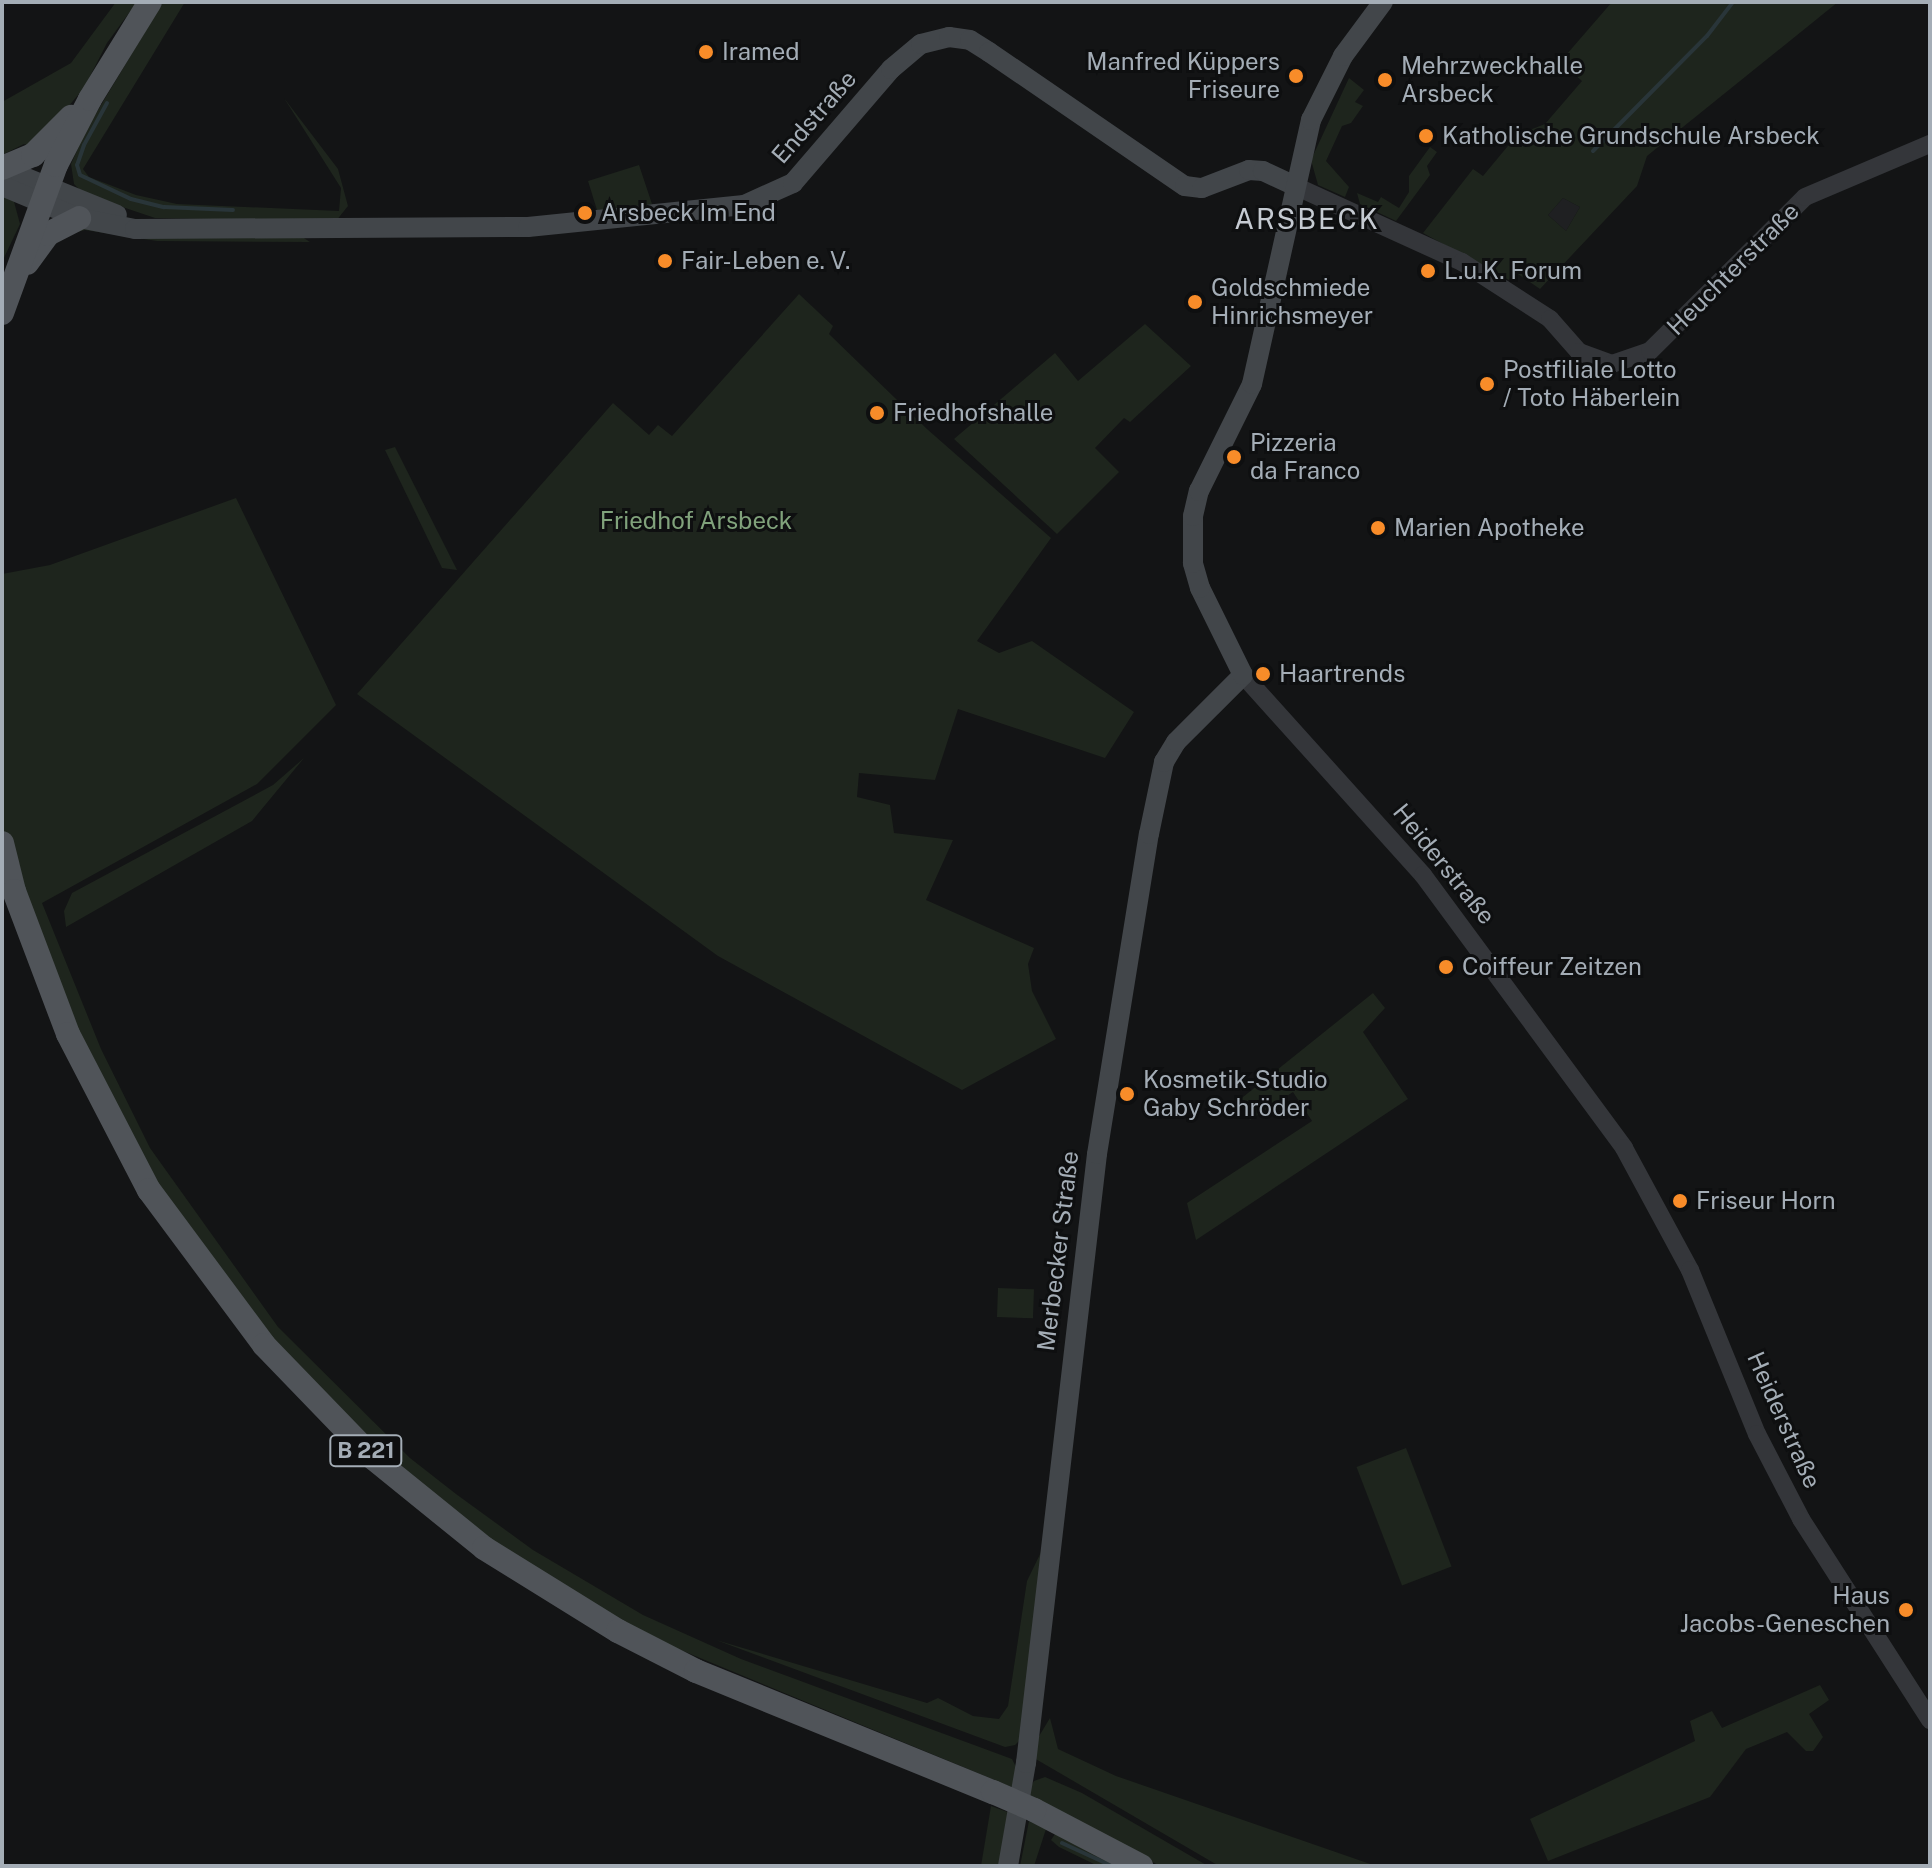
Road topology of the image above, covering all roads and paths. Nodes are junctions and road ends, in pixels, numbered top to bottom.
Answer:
1 (150, 2) edge
2 (1383, 2) edge
3 (90, 99) junction
4 (1930, 144) edge
5 (2, 168) edge
6 (2, 186) edge
7 (1295, 186) junction
8 (44, 194) junction
9 (79, 218) junction
10 (167, 228) junction
11 (4, 306) edge
12 (1243, 675) junction
13 (2, 843) edge
14 (1930, 1720) edge
15 (1008, 1866) edge
16 (1141, 1866) edge

1 - 3 main road
2 - 7 main road, Heiderstraße
3 - 5 main road
3 - 8 main road
4 - 7 street, Heuchterstraße
5 - 8 main road
6 - 8 main road
7 - 10 main road, Endstraße
7 - 12 main road, Heiderstraße
8 - 9 main road
8 - 10 main road
8 - 11 main road
9 - 10 main road
9 - 11 main road
12 - 14 street, Heiderstraße
12 - 15 main road, Merbecker Straße
13 - 16 main road, B 221, bridge

